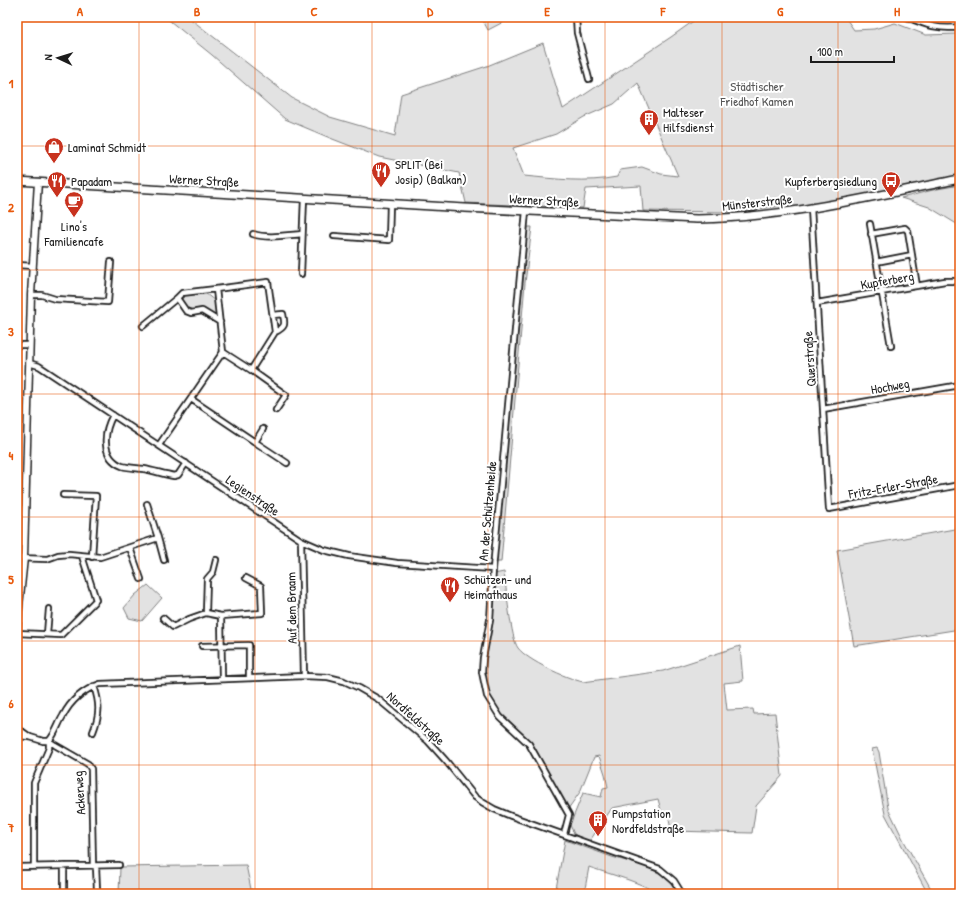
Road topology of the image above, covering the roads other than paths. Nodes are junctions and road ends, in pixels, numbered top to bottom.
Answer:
1 (576, 17) edge
2 (907, 17) edge
3 (960, 27) edge
4 (590, 79) dead end
5 (960, 179) edge
6 (17, 181) edge
7 (38, 182) junction
8 (304, 198) junction
9 (390, 203) junction
10 (811, 208) junction
11 (526, 211) junction
12 (697, 219) joint
13 (870, 224) dead end
14 (253, 234) dead end
15 (302, 234) junction
16 (871, 234) junction
17 (334, 236) dead end
18 (912, 255) junction
19 (111, 262) dead end
20 (876, 262) junction
21 (17, 265) edge
22 (33, 266) junction
23 (301, 274) dead end
24 (960, 284) edge
25 (917, 286) junction
26 (216, 289) junction
27 (881, 292) junction
28 (31, 295) junction
29 (177, 298) junction
30 (817, 303) junction
31 (273, 315) junction
32 (220, 322) junction
33 (143, 326) dead end
34 (275, 332) junction
35 (17, 345) edge
36 (29, 345) junction
37 (891, 346) dead end
38 (223, 352) junction
39 (29, 363) junction
40 (251, 370) junction
41 (960, 384) edge
42 (191, 399) junction
43 (823, 409) junction
44 (276, 410) dead end
45 (113, 415) junction
46 (264, 429) dead end
47 (255, 442) junction
48 (159, 446) junction
49 (287, 463) dead end
50 (186, 464) junction
51 (960, 485) edge
52 (63, 494) dead end
53 (148, 504) dead end
54 (830, 508) joint
55 (158, 538) junction
56 (301, 540) junction
57 (130, 548) junction
58 (82, 556) junction
59 (92, 557) junction
60 (20, 558) edge
61 (164, 560) dead end
62 (216, 560) dead end
63 (493, 569) junction
64 (246, 578) dead end
65 (141, 579) dead end
66 (49, 609) dead end
67 (206, 613) junction
68 (221, 616) junction
69 (163, 618) dead end
70 (17, 626) edge
71 (17, 633) edge
72 (48, 634) junction
73 (202, 646) dead end
74 (222, 646) junction
75 (304, 676) junction
76 (222, 678) junction
77 (249, 678) junction
78 (94, 686) junction
79 (17, 730) edge
80 (93, 732) dead end
81 (17, 736) edge
82 (30, 736) junction
83 (49, 741) junction
84 (564, 834) junction
85 (119, 865) dead end
86 (34, 866) junction
87 (64, 866) junction
88 (95, 866) junction
89 (17, 867) edge
90 (64, 889) dead end
91 (97, 890) dead end
92 (682, 894) edge

1 - 4 street
2 - 3 street
5 - 10 main road, Münsterstraße
6 - 7 main road, Werner Straße
7 - 8 main road, Werner Straße
7 - 22 street
8 - 9 main road, Werner Straße
8 - 15 street
9 - 11 main road, Werner Straße
9 - 17 street
10 - 12 main road, Münsterstraße
10 - 30 street, Querstraße
11 - 12 main road, Werner Straße
11 - 63 street, An der Schützenheide
13 - 16 street
14 - 15 street
15 - 23 street
16 - 18 street
16 - 20 street
18 - 20 street
18 - 25 street
19 - 28 street
20 - 27 street
21 - 22 street
22 - 28 street
24 - 25 street, Kupferberg
25 - 27 street, Kupferberg
26 - 29 street
26 - 31 street
26 - 32 street
27 - 30 street, Kupferberg
27 - 37 street
28 - 36 street
29 - 32 street
29 - 33 street
30 - 43 street, Querstraße
31 - 34 street
31 - 34 street
32 - 38 street
34 - 40 street
35 - 36 street
36 - 39 street
38 - 40 street
38 - 42 street
39 - 45 street, Legienstraße
39 - 60 street
40 - 44 street
41 - 43 street, Hochweg
42 - 47 street
42 - 48 street
43 - 54 street, Querstraße
45 - 48 street, Legienstraße
45 - 50 street
46 - 47 street
47 - 49 street
48 - 50 street, Legienstraße
50 - 56 street, Legienstraße
51 - 54 street, Fritz-Erler-Straße
52 - 59 street
53 - 55 street
55 - 57 street
55 - 61 street
56 - 63 street, Legienstraße
56 - 75 street, Auf dem Braam
57 - 59 street
57 - 65 street
58 - 59 street
58 - 60 street
58 - 72 street
60 - 70 street
62 - 67 street
63 - 84 street, An der Schützenheide
64 - 68 street
66 - 72 street
67 - 68 street
67 - 69 street
68 - 74 street
71 - 72 street
73 - 74 street
74 - 76 street
74 - 77 street
75 - 77 street, Nordfeldstraße
75 - 84 street, Nordfeldstraße
76 - 77 street, Nordfeldstraße
76 - 78 street, Nordfeldstraße
78 - 80 street
78 - 83 street, Nordfeldstraße
79 - 82 street
81 - 82 street
82 - 83 street
83 - 86 street, Nordfeldstraße
83 - 88 street, Ackerweg
84 - 92 street, Nordfeldstraße
85 - 88 street
86 - 87 street
86 - 89 street
87 - 88 street
87 - 90 street
88 - 91 street

